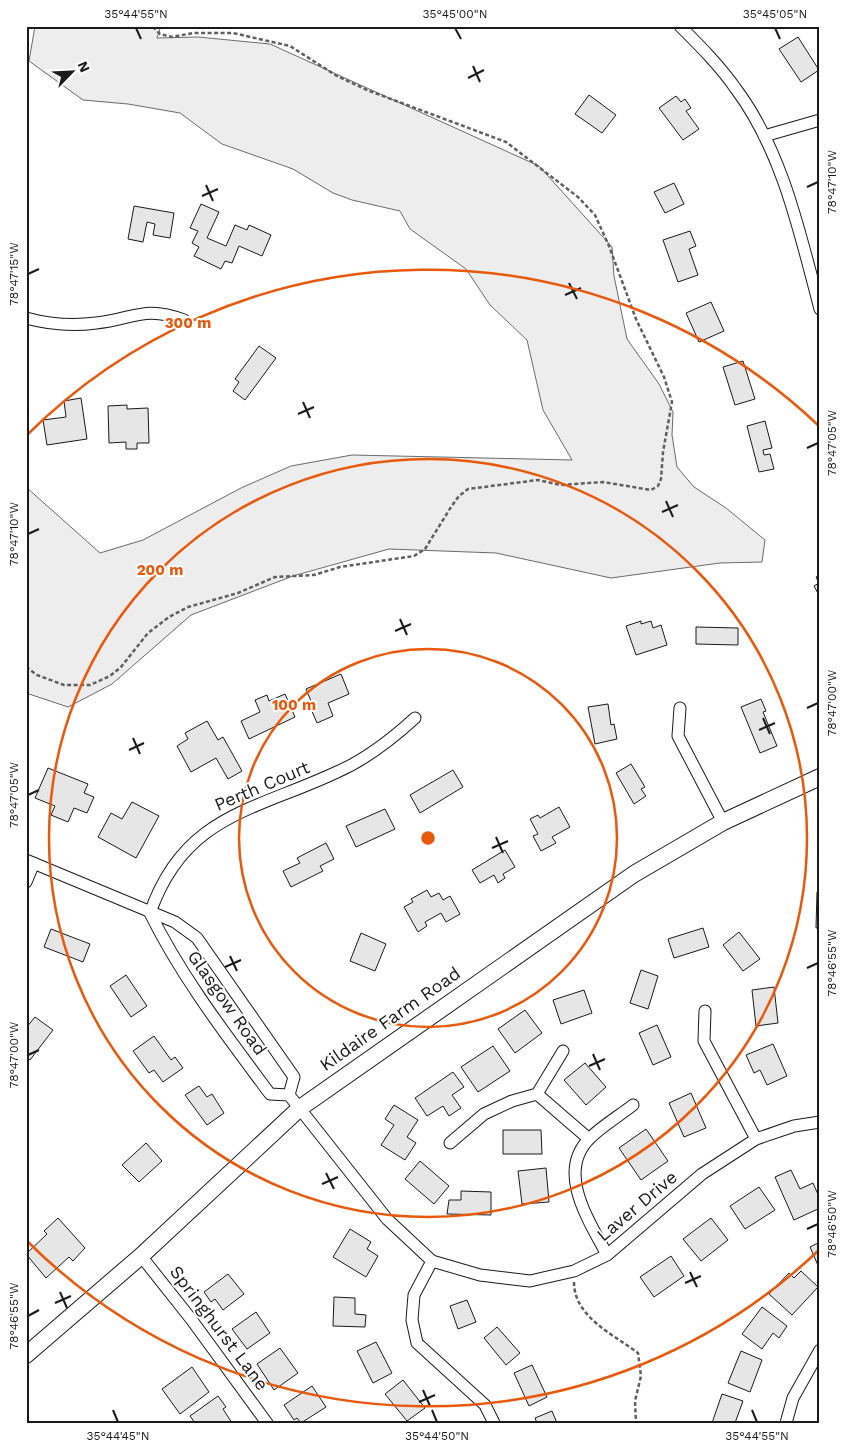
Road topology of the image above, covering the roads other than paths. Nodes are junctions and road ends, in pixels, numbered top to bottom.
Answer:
1 (680, 26) edge
2 (820, 120) edge
3 (764, 136) junction
4 (820, 309) edge
5 (26, 318) edge
6 (184, 320) dead end
7 (680, 708) dead end
8 (415, 718) dead end
9 (820, 777) edge
10 (723, 822) junction
11 (30, 862) edge
12 (26, 882) edge
13 (150, 913) junction
14 (705, 1011) dead end
15 (563, 1050) dead end
16 (537, 1094) junction
17 (289, 1095) junction
18 (633, 1105) dead end
19 (300, 1108) junction
20 (820, 1122) edge
21 (589, 1139) junction
22 (756, 1139) junction
23 (450, 1143) dead end
24 (607, 1255) junction
25 (140, 1256) junction
26 (432, 1261) junction
27 (820, 1350) edge
28 (26, 1355) edge
29 (267, 1423) edge
30 (494, 1423) edge
31 (786, 1423) edge

1 - 3 street
2 - 3 street
3 - 4 street
5 - 6 street
7 - 10 street
8 - 13 street, Perth Court
9 - 10 main road, Kildaire Farm Road
10 - 19 main road, Kildaire Farm Road
11 - 12 street
11 - 13 street, Glasgow Road
13 - 17 street, Glasgow Road
13 - 17 street, Glasgow Road
14 - 22 street
15 - 16 street
16 - 21 street
16 - 23 street
17 - 19 street
18 - 21 street
19 - 25 main road, Kildaire Farm Road
19 - 26 street, Laver Drive
20 - 22 street, Laver Drive
21 - 24 street
22 - 24 street, Laver Drive
24 - 26 street, Laver Drive
25 - 28 main road, Kildaire Farm Road
25 - 29 street, Springhurst Lane
26 - 30 street
27 - 31 street

